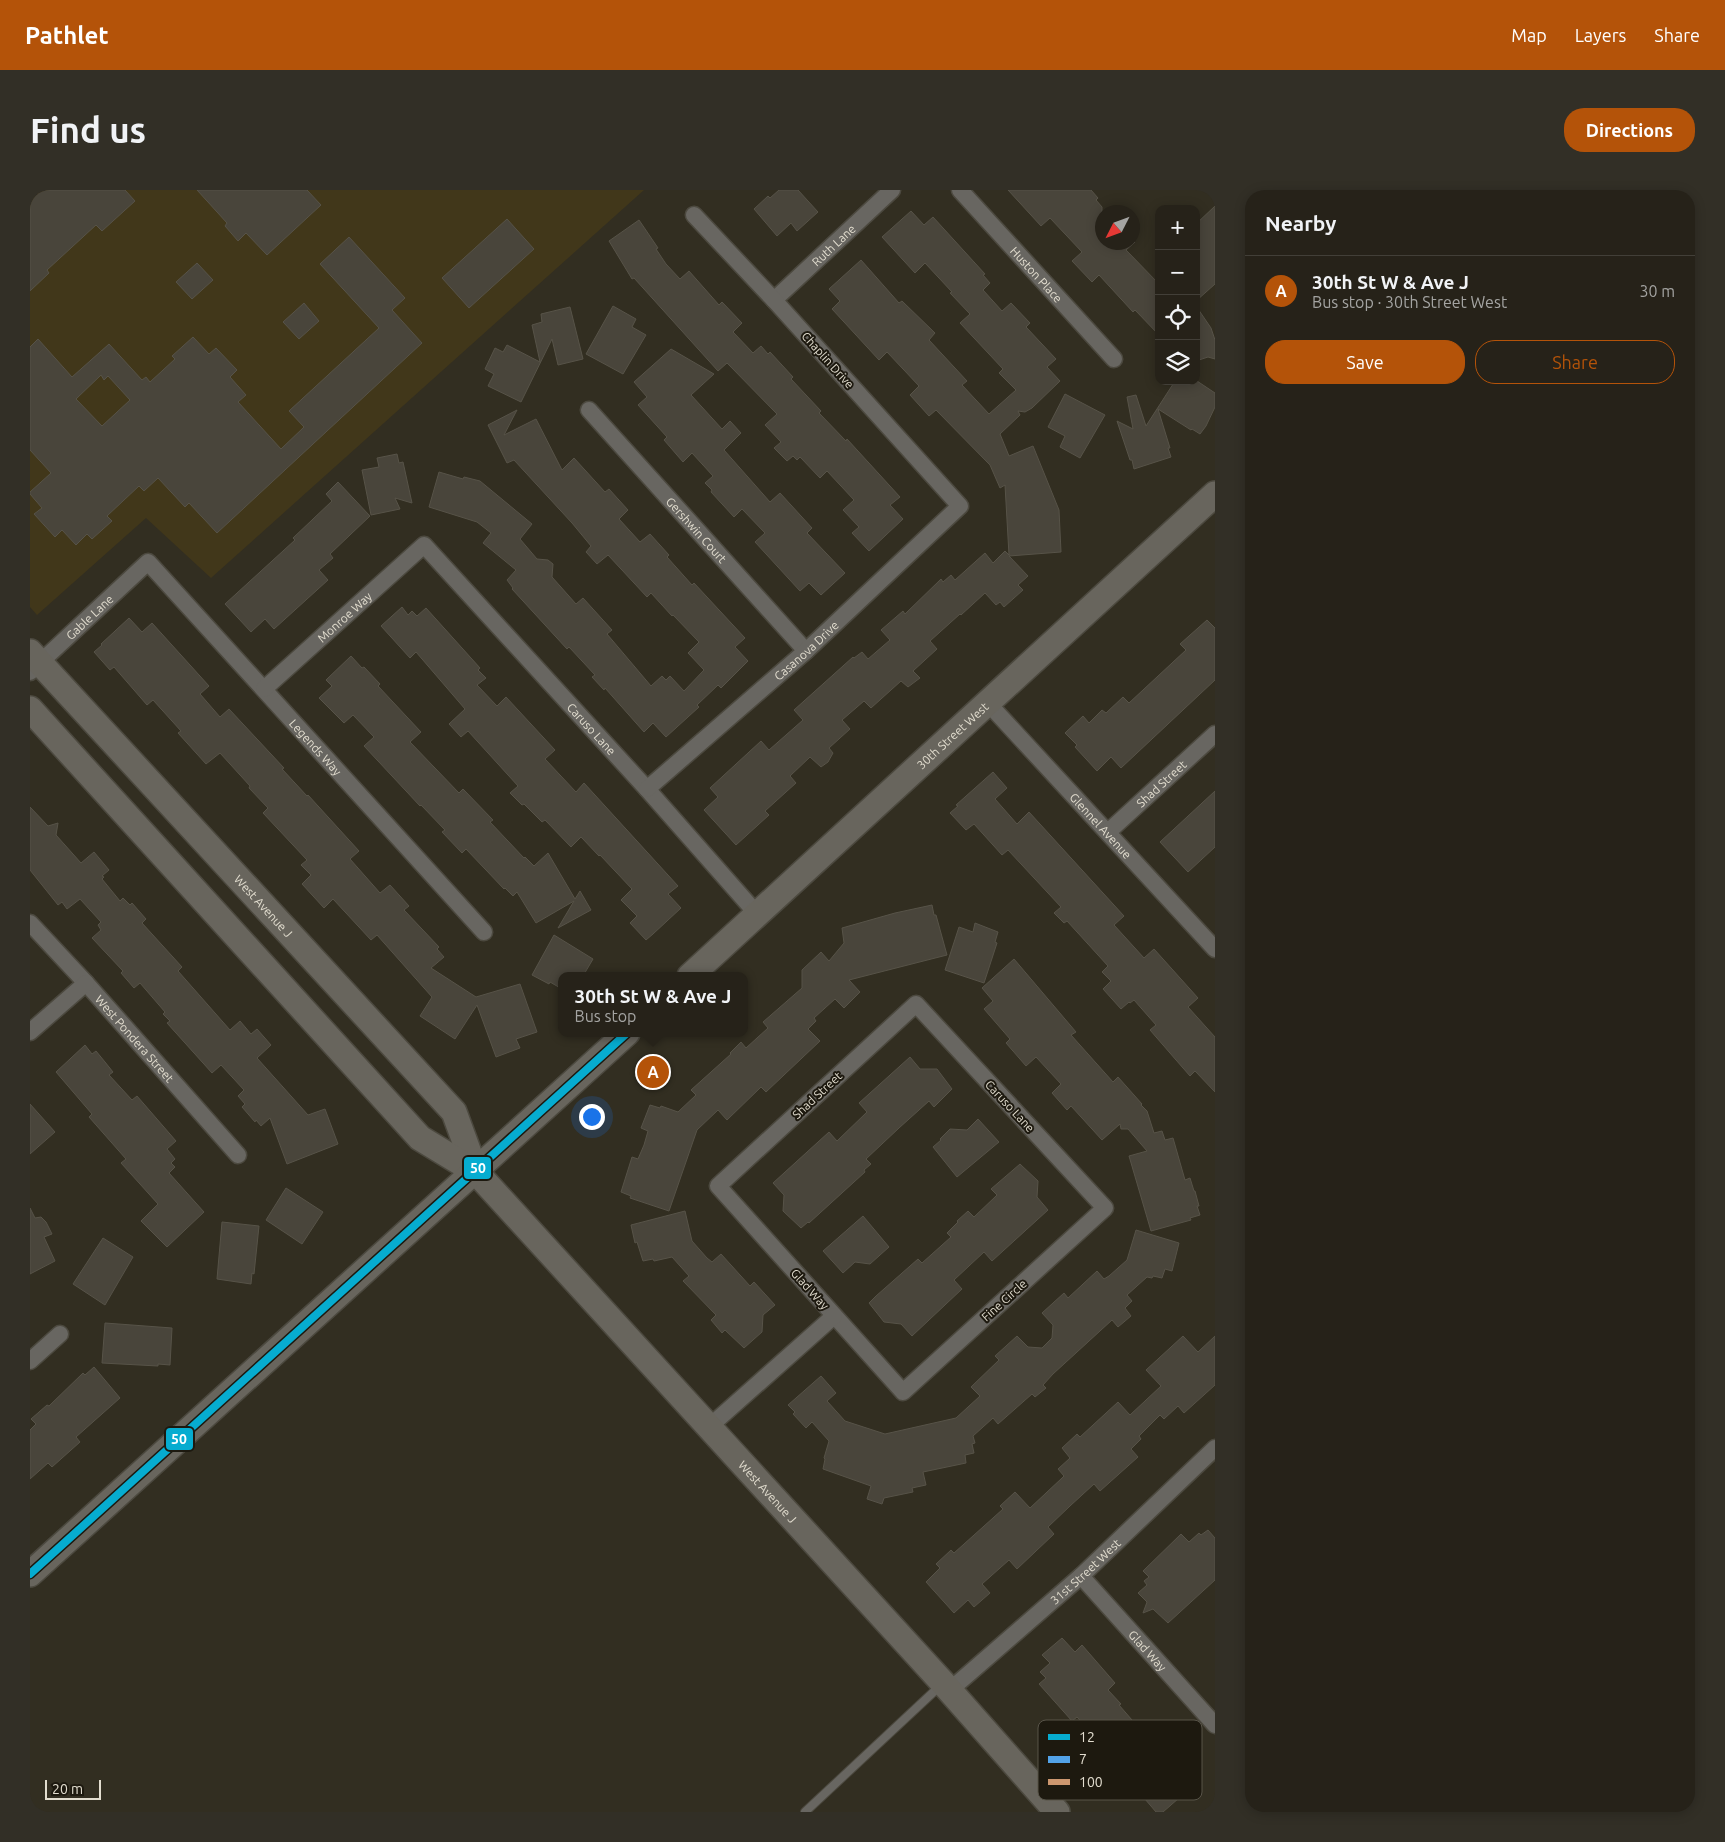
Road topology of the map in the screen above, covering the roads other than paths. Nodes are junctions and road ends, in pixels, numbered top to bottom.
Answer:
1 (892, 190) edge
2 (960, 190) edge
3 (694, 215) dead end
4 (774, 300) junction
5 (1114, 359) dead end
6 (589, 410) dead end
7 (1215, 494) edge
8 (960, 506) joint
9 (424, 545) joint
10 (148, 562) joint
11 (806, 651) junction
12 (33, 662) edge
13 (264, 689) junction
14 (987, 702) junction
15 (30, 709) edge
16 (1215, 734) edge
17 (647, 789) junction
18 (1108, 832) junction
19 (757, 914) junction
20 (30, 923) edge
21 (484, 932) dead end
22 (1215, 949) edge
23 (694, 972) edge
24 (86, 983) junction
25 (916, 1004) joint
26 (30, 1032) edge
27 (623, 1037) edge
28 (238, 1155) dead end
29 (476, 1172) junction
30 (718, 1186) joint
31 (1105, 1208) joint
32 (834, 1316) junction
33 (60, 1334) dead end
34 (30, 1361) edge
35 (903, 1392) joint
36 (709, 1427) junction
37 (1215, 1448) edge
38 (30, 1574) edge
39 (1080, 1576) junction
40 (947, 1686) junction
41 (1215, 1725) edge
42 (1038, 1790) edge
43 (1047, 1800) edge
44 (805, 1812) edge
45 (1057, 1812) edge

1 - 4 street, Ruth Lane
2 - 5 street, Huston Place
3 - 4 street, Chaplin Drive
4 - 8 street, Chaplin Drive
6 - 11 street, Gershwin Court
7 - 14 main road, 30th Street West
8 - 11 street, Casanova Drive
9 - 13 street, Monroe Way
9 - 17 street, Caruso Lane
10 - 12 street, Gable Lane
10 - 13 street, Legends Way
11 - 17 street, Casanova Drive
12 - 29 main road, West Avenue J
13 - 21 street, Legends Way
14 - 18 street, Glennel Avenue
14 - 19 main road, 30th Street West
15 - 29 main road, West Avenue J
16 - 18 street, Shad Street
17 - 19 street, Caruso Lane
18 - 22 street, Glennel Avenue
19 - 23 main road, 30th Street West
20 - 24 street, West Pondera Street
24 - 26 street
24 - 28 street, West Pondera Street
25 - 30 street, Shad Street
25 - 31 street, Caruso Lane
27 - 29 main road
29 - 36 main road, West Avenue J
29 - 38 main road
30 - 32 street, Glad Way
31 - 35 street, Fine Circle
32 - 35 street, Glad Way
32 - 36 street
33 - 34 street
36 - 40 main road, West Avenue J
37 - 39 street, 31st Street West
39 - 40 street, 31st Street West
39 - 41 street, Glad Way
40 - 42 main road, West Avenue J
40 - 44 lane
43 - 45 main road, West Avenue J

